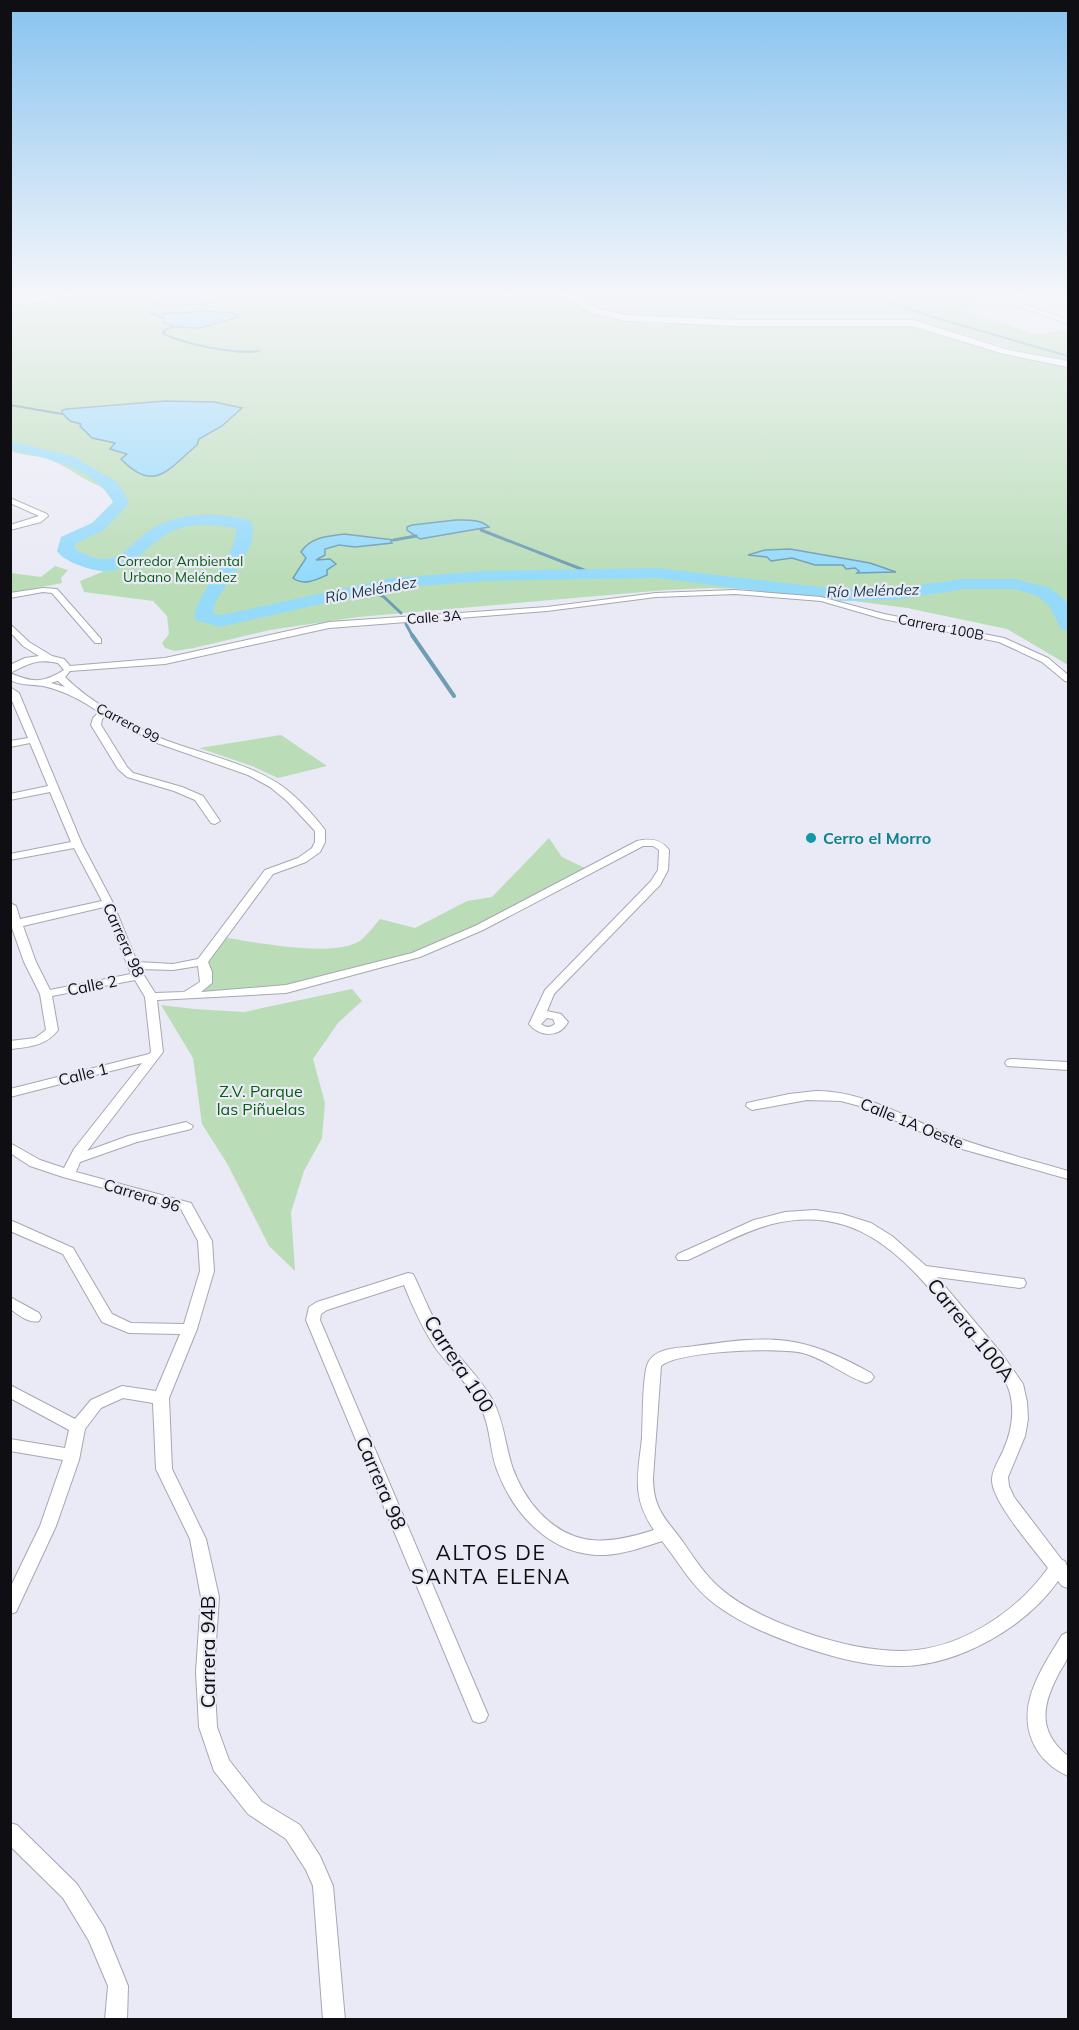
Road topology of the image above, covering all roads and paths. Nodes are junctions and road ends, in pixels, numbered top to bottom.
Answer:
1 (10, 500) edge
2 (10, 528) edge
3 (10, 596) edge
4 (804, 597) joint
5 (10, 626) edge
6 (98, 641) dead end
7 (26, 644) junction
8 (50, 658) junction
9 (15, 665) edge
10 (68, 669) junction
11 (11, 677) edge
12 (60, 677) junction
13 (1068, 680) edge
14 (27, 683) junction
15 (41, 683) junction
16 (12, 692) edge
17 (76, 693) junction
18 (105, 712) junction
19 (32, 740) junction
20 (10, 744) edge
21 (55, 788) junction
22 (10, 797) edge
23 (215, 821) dead end
24 (77, 844) junction
25 (10, 857) edge
26 (108, 903) junction
27 (10, 906) edge
28 (13, 924) edge
29 (202, 962) junction
30 (135, 970) junction
31 (206, 983) junction
32 (46, 994) junction
33 (188, 995) junction
34 (218, 995) junction
35 (151, 997) junction
36 (537, 1018) dead end
37 (10, 1045) edge
38 (155, 1056) junction
39 (1011, 1062) dead end
40 (1068, 1066) edge
41 (10, 1093) edge
42 (752, 1106) dead end
43 (186, 1125) dead end
44 (10, 1148) edge
45 (74, 1160) junction
46 (68, 1174) junction
47 (1068, 1175) edge
48 (10, 1225) edge
49 (683, 1257) dead end
50 (922, 1270) junction
51 (408, 1278) joint
52 (1019, 1283) dead end
53 (10, 1302) edge
54 (34, 1317) dead end
55 (190, 1329) junction
56 (867, 1377) dead end
57 (10, 1391) edge
58 (161, 1398) junction
59 (77, 1426) junction
60 (10, 1445) edge
61 (71, 1455) junction
62 (666, 1533) junction
63 (1064, 1574) edge
64 (10, 1607) edge
65 (1068, 1640) edge
66 (479, 1715) dead end
67 (1068, 1767) edge
68 (10, 1832) edge
69 (116, 2019) edge
70 (334, 2019) edge

1 - 2 street
3 - 6 street
4 - 10 street, Calle 3A
4 - 13 street, Carrera 100B
5 - 7 street
7 - 8 street
7 - 9 street
8 - 9 street
8 - 10 street
10 - 12 street
11 - 14 street
12 - 15 street
12 - 17 street, Carrera 99
14 - 15 street
14 - 16 street, Carrera 98
15 - 17 street, Carrera 99
16 - 19 street, Carrera 98
17 - 18 street, Carrera 99
18 - 23 street
18 - 29 street, Carrera 99
19 - 20 street
19 - 21 street, Carrera 98
21 - 22 street
21 - 24 street, Carrera 98
24 - 25 street
24 - 26 street, Carrera 98
26 - 28 street
26 - 30 street, Carrera 98
27 - 28 street
28 - 32 street
29 - 30 street
29 - 31 street
30 - 32 street, Calle 2
30 - 35 street, Carrera 98
31 - 33 street
31 - 34 street
32 - 37 street
33 - 34 street
33 - 35 street
34 - 36 street
35 - 38 street, Carrera 98
38 - 41 street, Calle 1
38 - 45 street
39 - 40 street
42 - 47 street, Calle 1A Oeste
43 - 45 street
44 - 46 street, Carrera 96
45 - 46 street
46 - 55 street, Carrera 96
48 - 55 street
49 - 50 street
50 - 52 street
50 - 63 street, Carrera 100A
51 - 62 street, Carrera 100
51 - 66 street, Carrera 98
53 - 54 street
55 - 58 street, Carrera 96
56 - 62 street
57 - 59 street
58 - 59 street
58 - 70 street, Carrera 94B
59 - 61 street
60 - 61 street
61 - 64 street
62 - 63 street
65 - 67 street
68 - 69 street

